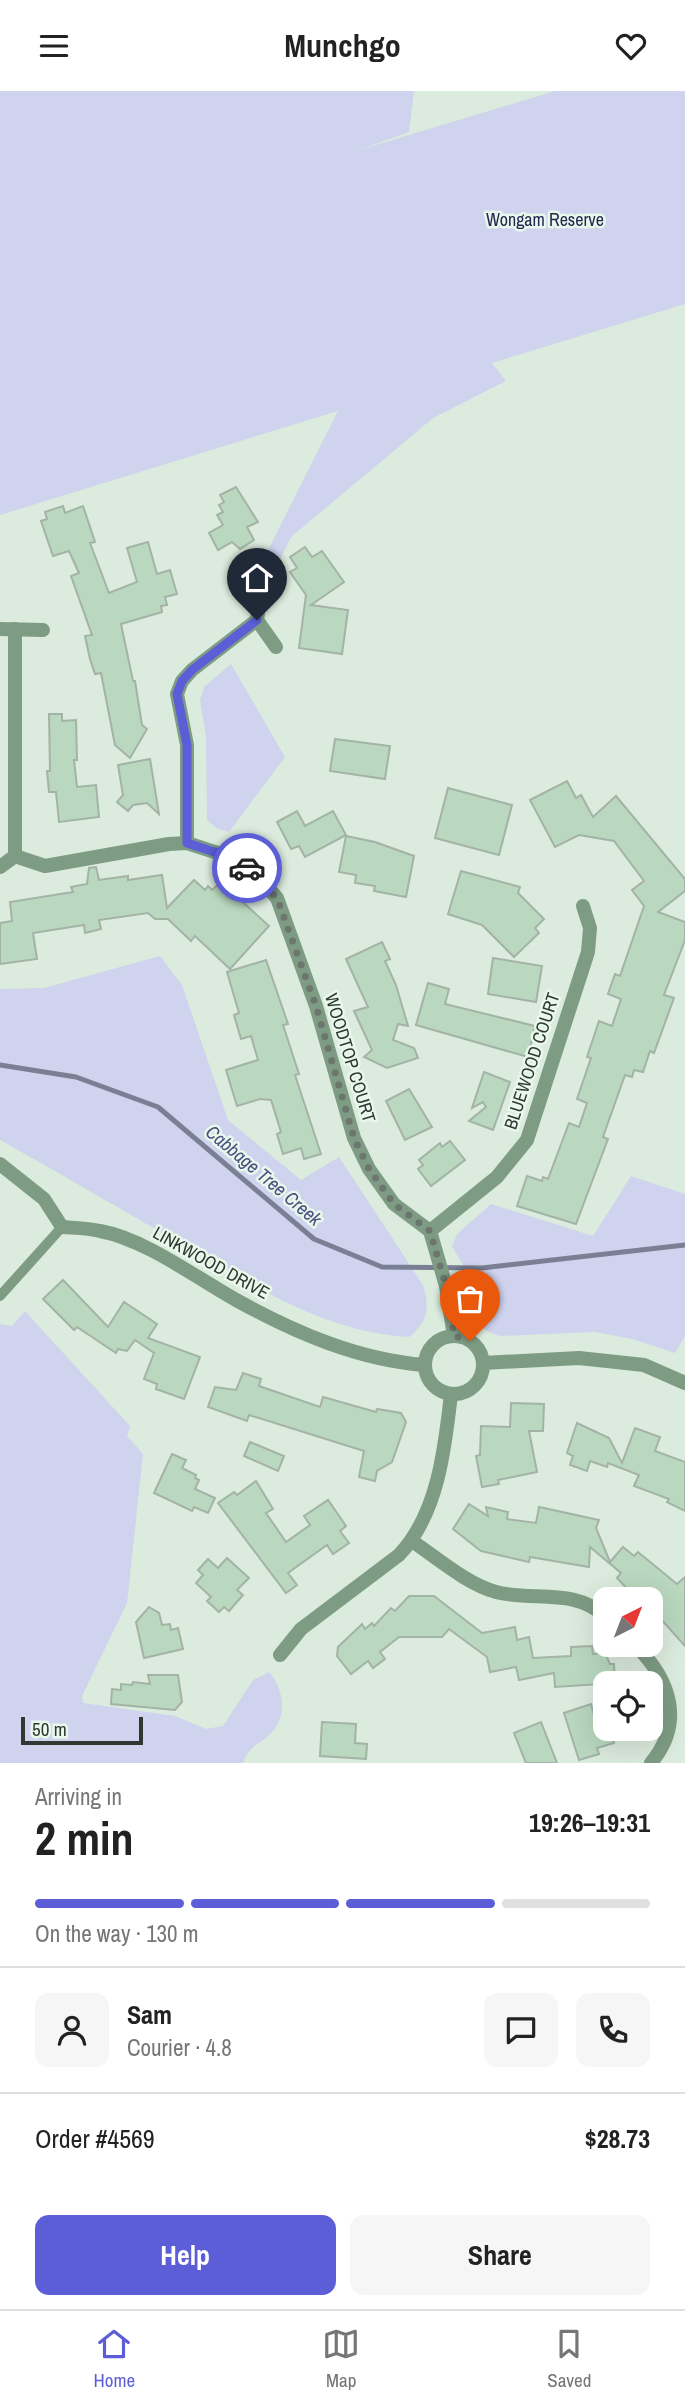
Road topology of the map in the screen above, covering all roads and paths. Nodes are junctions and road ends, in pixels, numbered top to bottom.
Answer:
1 (260, 597) dead end
2 (257, 620) junction
3 (0, 629) edge
4 (15, 629) junction
5 (43, 630) dead end
6 (276, 647) dead end
7 (187, 843) junction
8 (15, 856) junction
9 (0, 867) edge
10 (583, 906) dead end
11 (0, 1164) edge
12 (62, 1227) junction
13 (430, 1231) junction
14 (0, 1296) edge
15 (454, 1336) junction
16 (483, 1363) junction
17 (425, 1365) junction
18 (685, 1383) edge
19 (451, 1394) junction
20 (412, 1541) junction
21 (593, 1606) edge
22 (280, 1655) dead end
23 (646, 1657) edge
24 (651, 1763) edge

1 - 2 street
2 - 6 street
2 - 7 street
3 - 4 street
4 - 5 street
4 - 8 street
7 - 8 street, WOODTOP COURT
7 - 13 street, WOODTOP COURT
8 - 9 street
10 - 13 street, BLUEWOOD COURT
11 - 12 street
12 - 14 lane
12 - 17 street, LINKWOOD DRIVE
13 - 15 street
15 - 16 street
15 - 17 street
16 - 18 street
16 - 19 street
17 - 19 street
19 - 20 street
20 - 21 street
20 - 22 street
23 - 24 street

